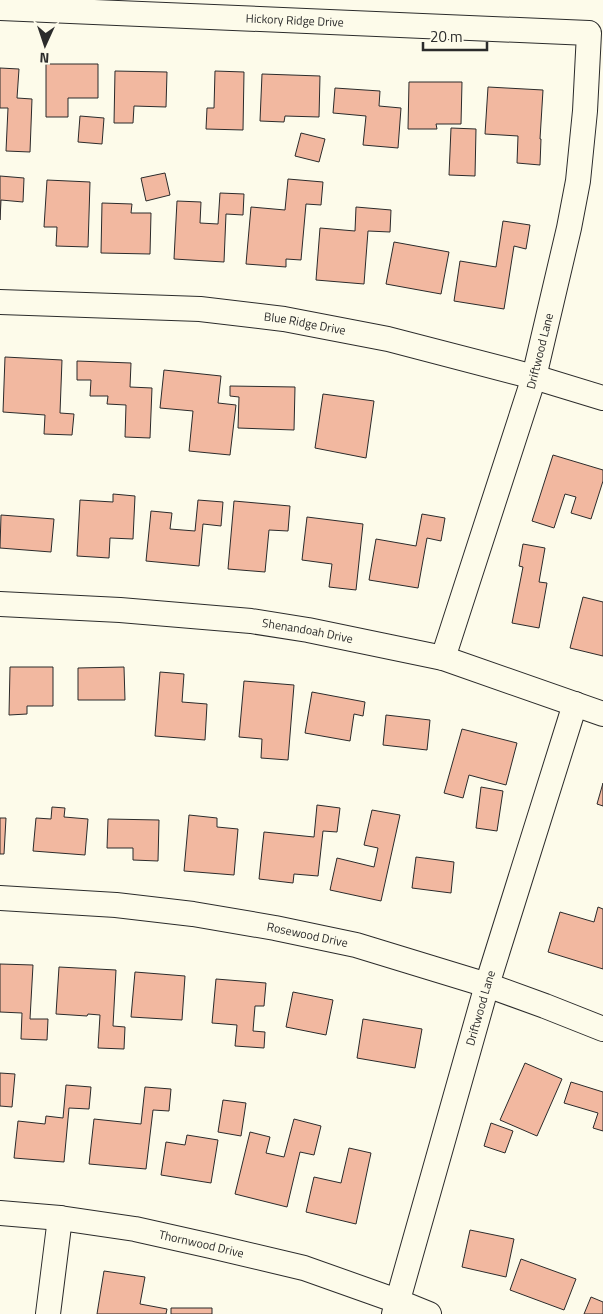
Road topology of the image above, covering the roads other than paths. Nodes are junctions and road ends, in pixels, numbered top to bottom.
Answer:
1 (0, 8) edge
2 (589, 33) joint
3 (0, 302) edge
4 (534, 377) junction
5 (603, 398) edge
6 (0, 604) edge
7 (443, 658) junction
8 (575, 704) junction
9 (603, 714) edge
10 (0, 898) edge
11 (486, 985) junction
12 (603, 1029) edge
13 (0, 1213) edge
14 (60, 1218) junction
15 (396, 1308) edge
16 (48, 1314) edge
17 (429, 1314) edge

1 - 2 street, Hickory Ridge Drive
2 - 4 street, Driftwood Lane
3 - 4 street, Blue Ridge Drive
4 - 5 street, Blue Ridge Drive
4 - 7 street, Driftwood Lane
6 - 7 street, Shenandoah Drive
7 - 8 street, Shenandoah Drive
8 - 9 street, Shenandoah Drive
8 - 11 street, Driftwood Lane
10 - 11 street, Rosewood Drive
11 - 12 street, Rosewood Drive
11 - 15 street, Driftwood Lane
13 - 14 street, Thornwood Drive
14 - 15 street, Thornwood Drive
14 - 16 street
15 - 17 street, Thornwood Drive

